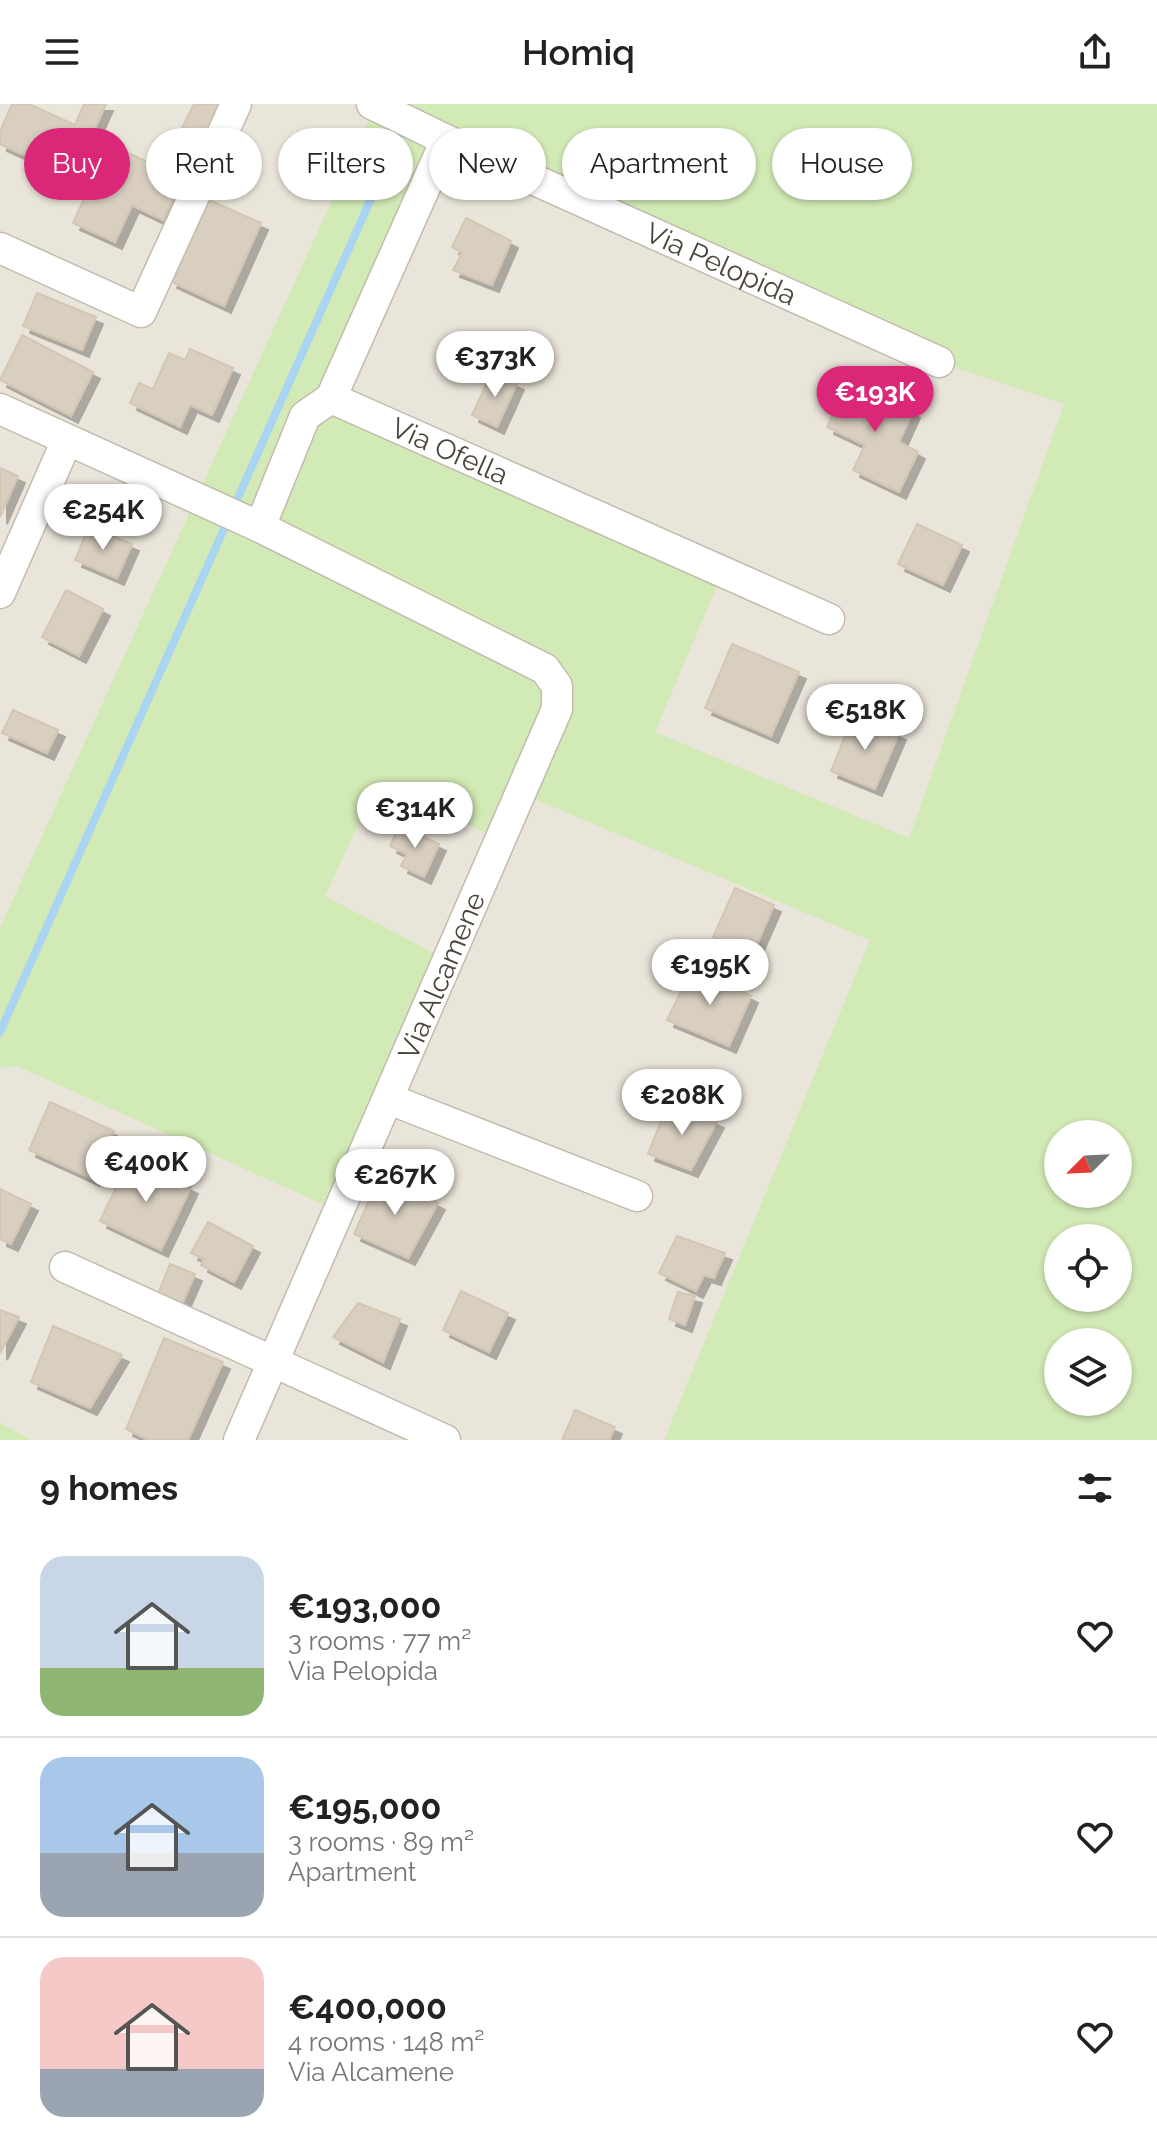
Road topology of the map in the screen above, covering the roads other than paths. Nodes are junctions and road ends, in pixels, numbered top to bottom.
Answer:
1 (236, 104) edge
2 (374, 105) edge
3 (429, 132) edge
4 (429, 178) edge
5 (546, 185) edge
6 (0, 248) edge
7 (939, 362) dead end
8 (331, 398) junction
9 (0, 409) edge
10 (67, 440) junction
11 (260, 527) junction
12 (0, 593) edge
13 (829, 619) dead end
14 (389, 1099) junction
15 (637, 1196) dead end
16 (65, 1267) dead end
17 (274, 1362) junction
18 (239, 1440) edge
19 (445, 1440) edge

1 - 6 street
2 - 3 street, Via Pelopida
4 - 8 street
5 - 7 street, Via Pelopida
8 - 11 street
8 - 13 street, Via Ofella
9 - 10 street, Via Alcamene
10 - 11 street, Via Alcamene
10 - 12 street
11 - 14 street, Via Alcamene
14 - 15 street
14 - 17 street, Via Alcamene
16 - 17 street
17 - 18 street, Via Alcamene
17 - 19 street

